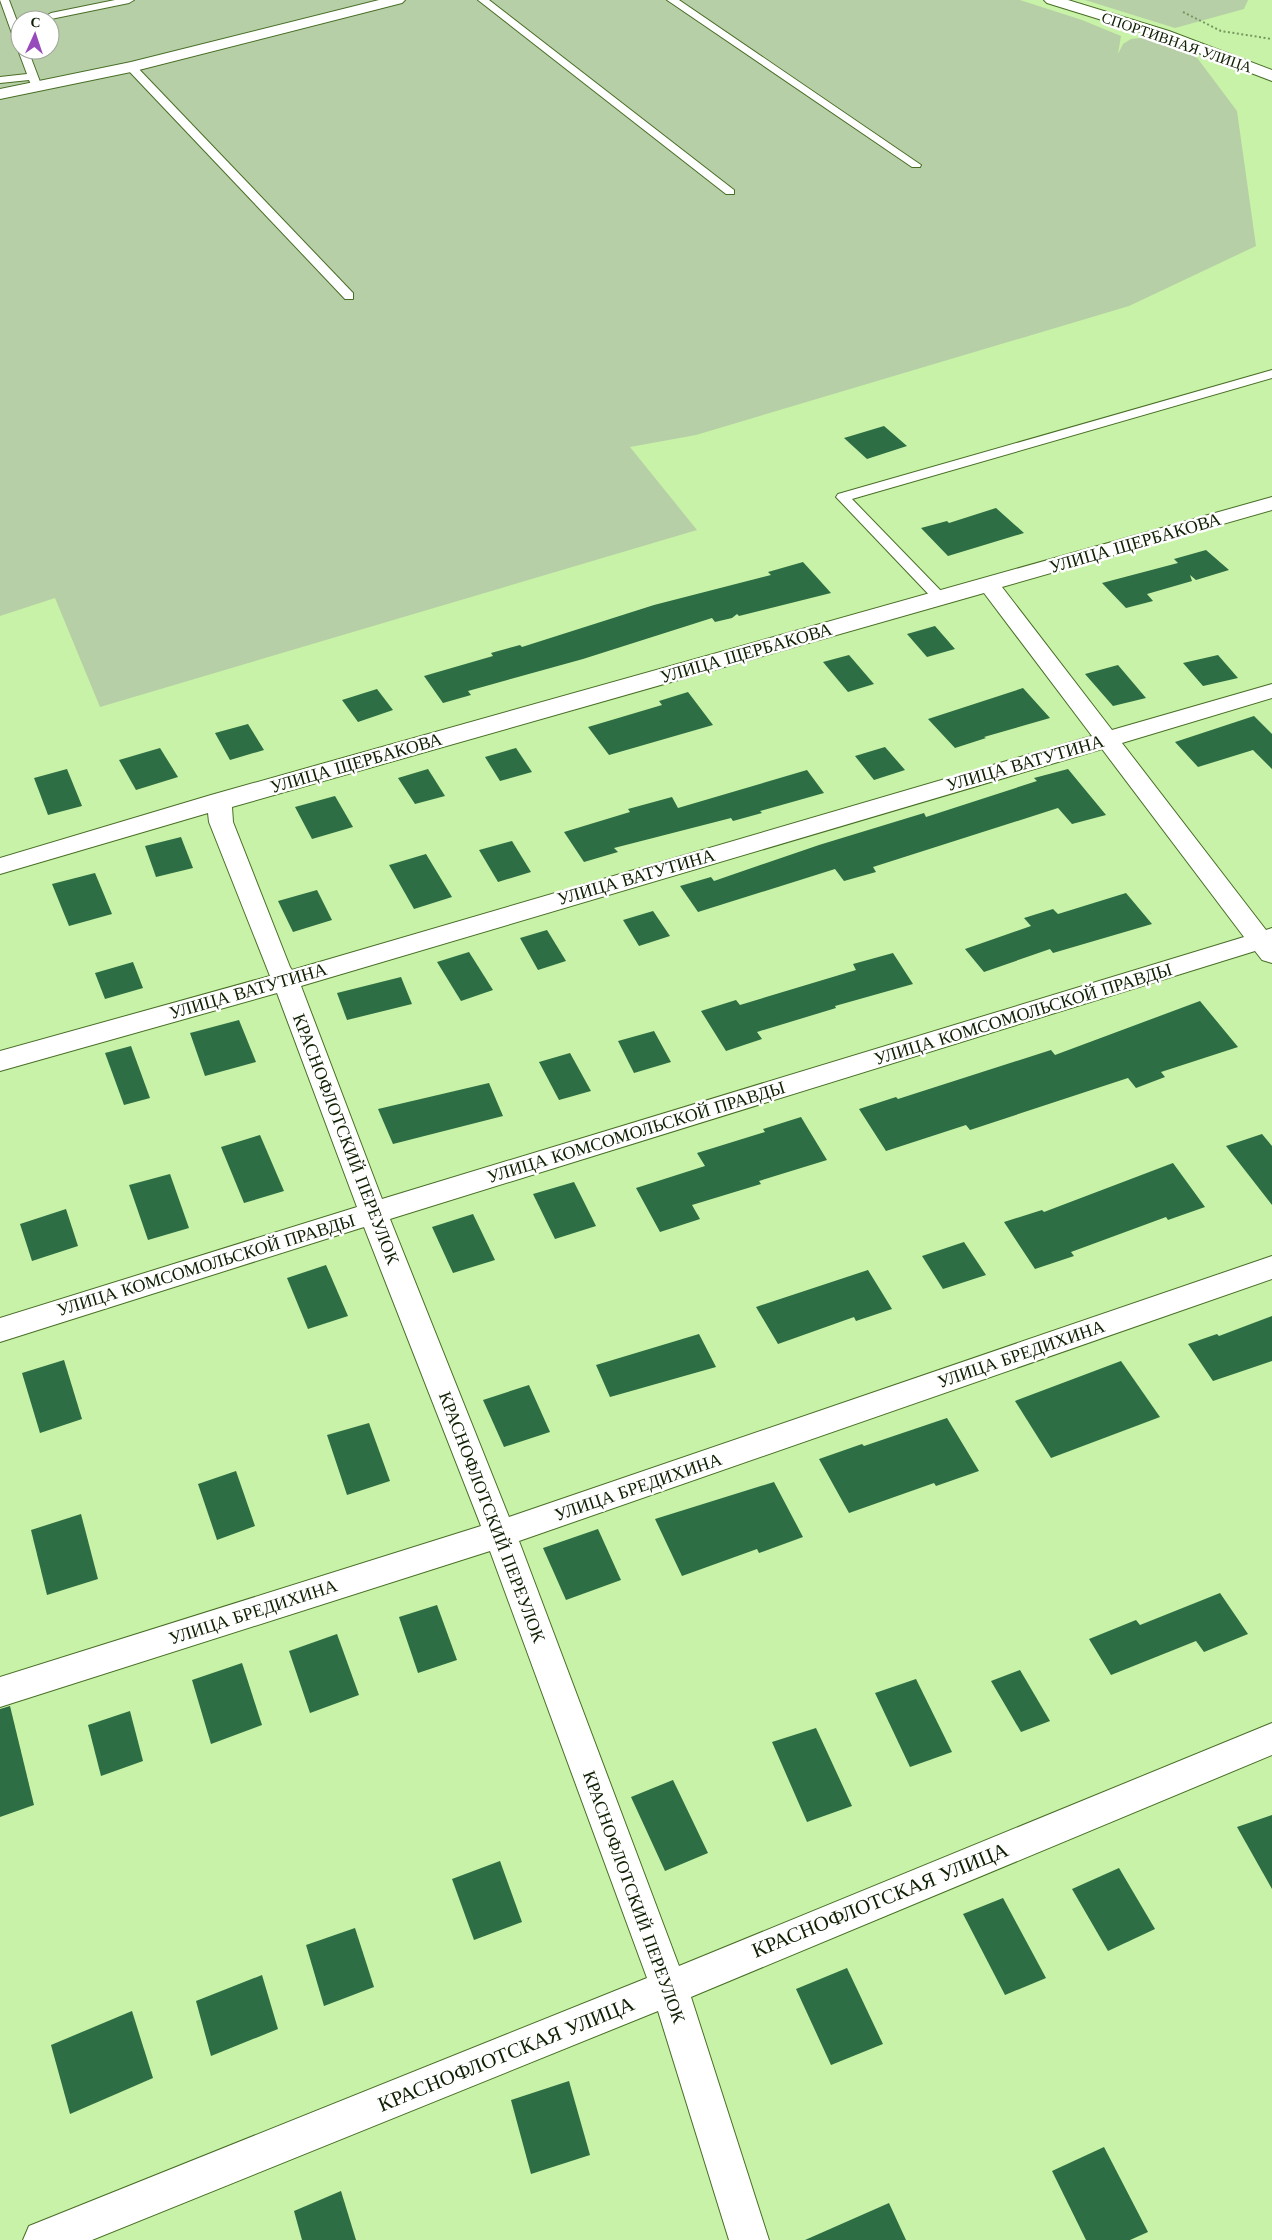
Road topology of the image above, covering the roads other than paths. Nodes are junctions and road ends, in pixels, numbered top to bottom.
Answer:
1 (4, 0) edge
2 (129, 0) edge
3 (392, 0) edge
4 (482, 0) edge
5 (672, 0) edge
6 (1052, 0) edge
7 (60, 14) edge
8 (10, 17) edge
9 (27, 60) edge
10 (131, 66) junction
11 (1272, 76) edge
12 (0, 80) edge
13 (35, 82) junction
14 (0, 94) edge
15 (916, 165) dead end
16 (730, 192) dead end
17 (350, 296) dead end
18 (1272, 374) edge
19 (1272, 503) edge
20 (989, 585) junction
21 (940, 598) junction
22 (1272, 691) edge
23 (1107, 739) junction
24 (219, 801) junction
25 (0, 866) edge
26 (1268, 944) edge
27 (286, 981) junction
28 (0, 1061) edge
29 (373, 1213) junction
30 (1272, 1267) edge
31 (0, 1330) edge
32 (500, 1534) junction
33 (0, 1692) edge
34 (1272, 1738) edge
35 (669, 1988) junction
36 (43, 2240) edge
37 (749, 2240) edge

1 - 8 lane
2 - 7 lane
3 - 10 street
4 - 16 lane
5 - 15 lane
6 - 11 street, СПОРТИВНАЯ УЛИЦА
9 - 13 lane
10 - 13 street
10 - 17 lane
12 - 13 lane
13 - 14 street
18 - 21 lane
19 - 20 street, УЛИЦА ЩЕРБАКОВА
20 - 21 street, УЛИЦА ЩЕРБАКОВА
20 - 23 street
21 - 24 street, УЛИЦА ЩЕРБАКОВА
22 - 23 street, УЛИЦА ВАТУТИНА
23 - 26 street
23 - 27 street, УЛИЦА ВАТУТИНА
24 - 25 street, УЛИЦА ЩЕРБАКОВА
24 - 27 street, КРАСНОФЛОТСКИЙ ПЕРЕУЛОК
26 - 29 street, УЛИЦА КОМСОМОЛЬСКОЙ ПРАВДЫ
27 - 28 street, УЛИЦА ВАТУТИНА
27 - 29 street, КРАСНОФЛОТСКИЙ ПЕРЕУЛОК
29 - 31 street, УЛИЦА КОМСОМОЛЬСКОЙ ПРАВДЫ
29 - 32 street, КРАСНОФЛОТСКИЙ ПЕРЕУЛОК
30 - 32 street, УЛИЦА БРЕДИХИНА
32 - 33 street, УЛИЦА БРЕДИХИНА
32 - 35 street, КРАСНОФЛОТСКИЙ ПЕРЕУЛОК
34 - 35 street, КРАСНОФЛОТСКАЯ УЛИЦА
35 - 36 street, КРАСНОФЛОТСКАЯ УЛИЦА
35 - 37 street, КРАСНОФЛОТСКИЙ ПЕРЕУЛОК

